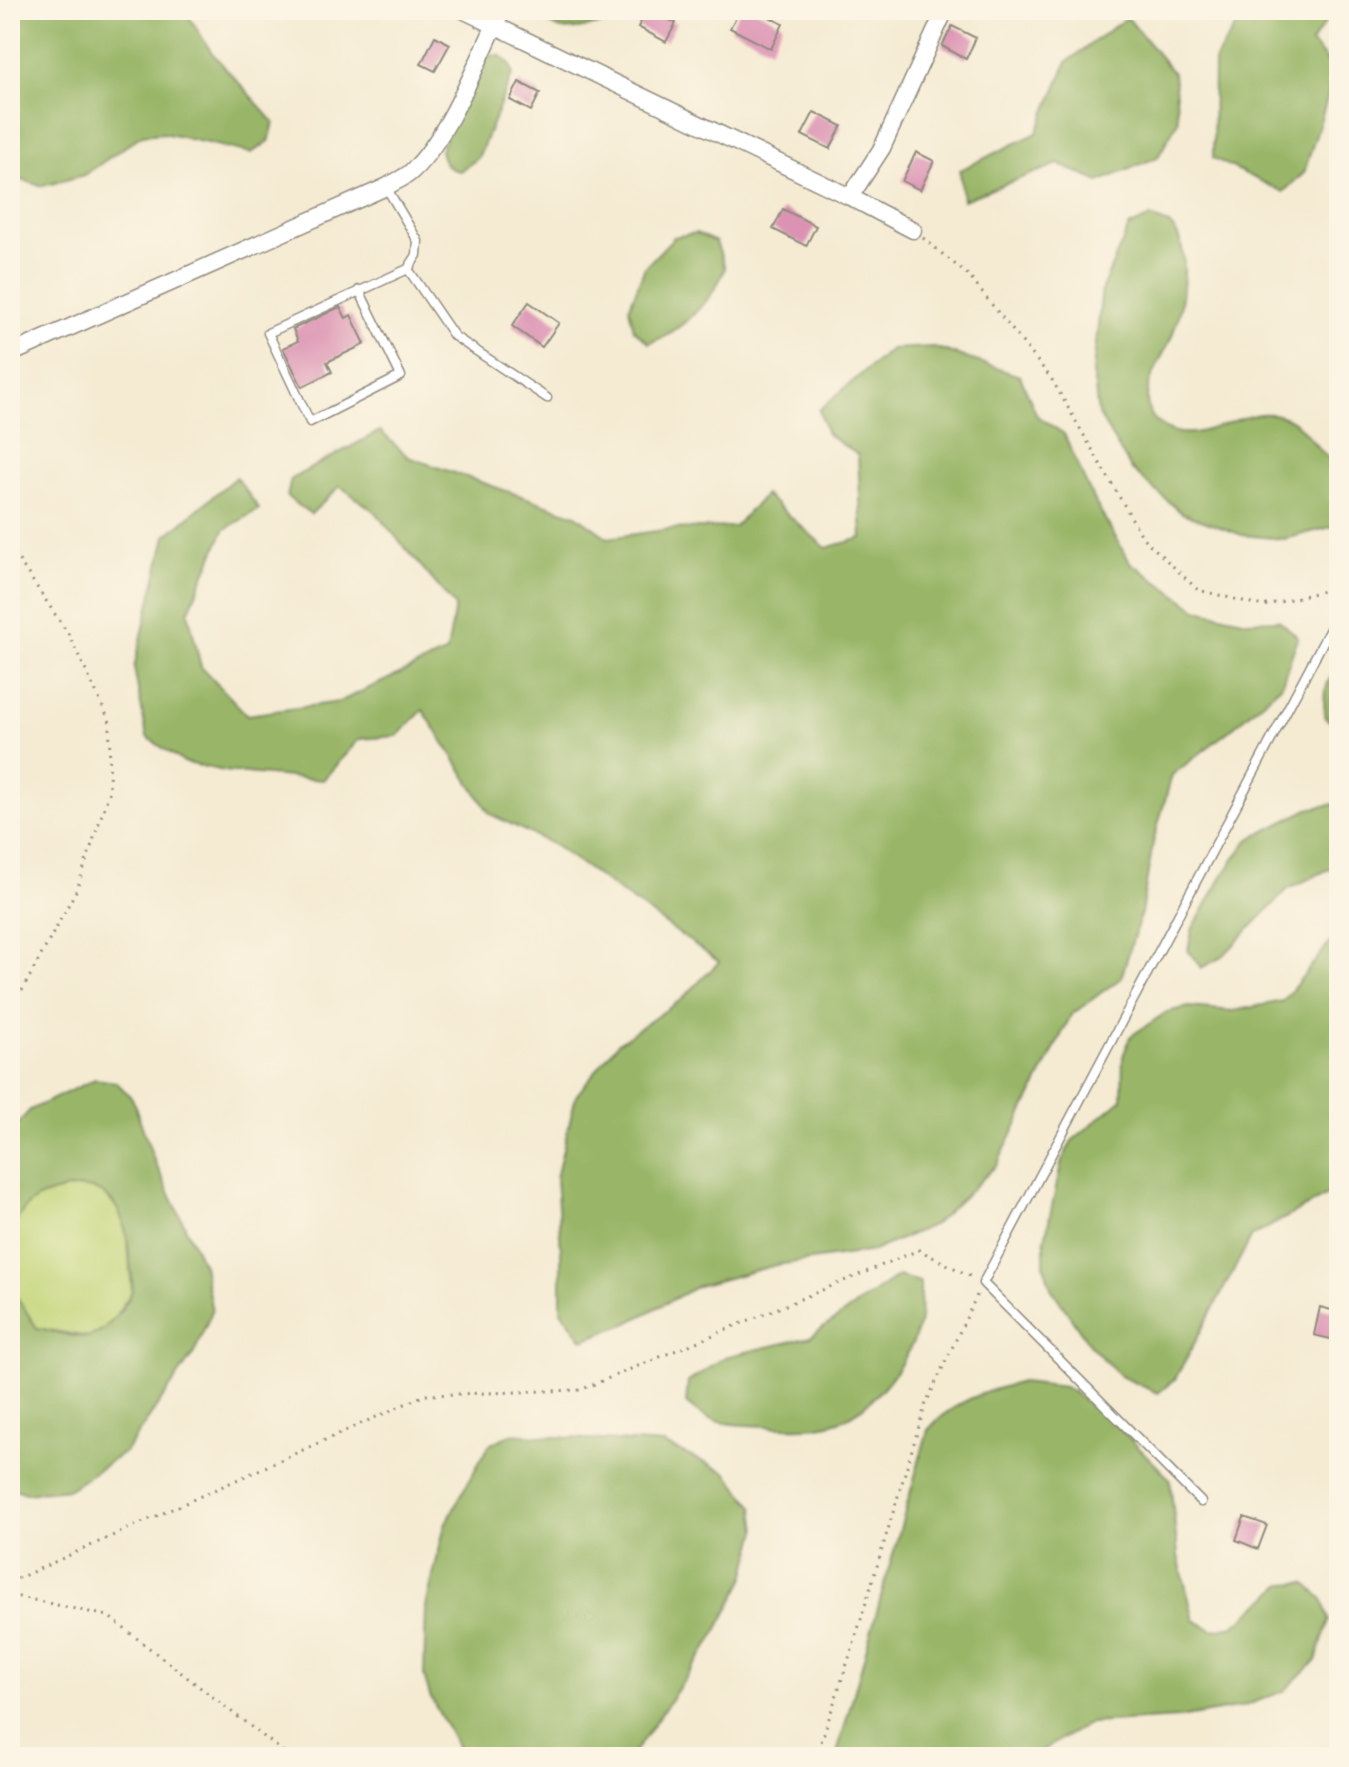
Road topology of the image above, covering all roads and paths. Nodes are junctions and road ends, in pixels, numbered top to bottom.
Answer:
1 (463, 10) edge
2 (502, 10) edge
3 (945, 10) edge
4 (494, 26) junction
5 (386, 187) junction
6 (850, 197) junction
7 (913, 230) joint
8 (408, 269) junction
9 (359, 290) junction
10 (10, 354) edge
11 (547, 398) dead end
12 (10, 547) edge
13 (1339, 587) edge
14 (1339, 612) edge
15 (10, 1013) edge
16 (983, 1283) junction
17 (1201, 1502) dead end
18 (10, 1582) edge
19 (10, 1595) edge
20 (290, 1757) edge
21 (816, 1757) edge

1 - 4 street
2 - 4 street
3 - 6 street
4 - 5 street
4 - 6 street
5 - 8 lane
5 - 10 street
6 - 7 street
7 - 13 path
8 - 9 lane
8 - 11 lane
9 - 9 lane
12 - 15 path
14 - 16 lane
16 - 17 lane
16 - 18 path
16 - 21 path
19 - 20 path

